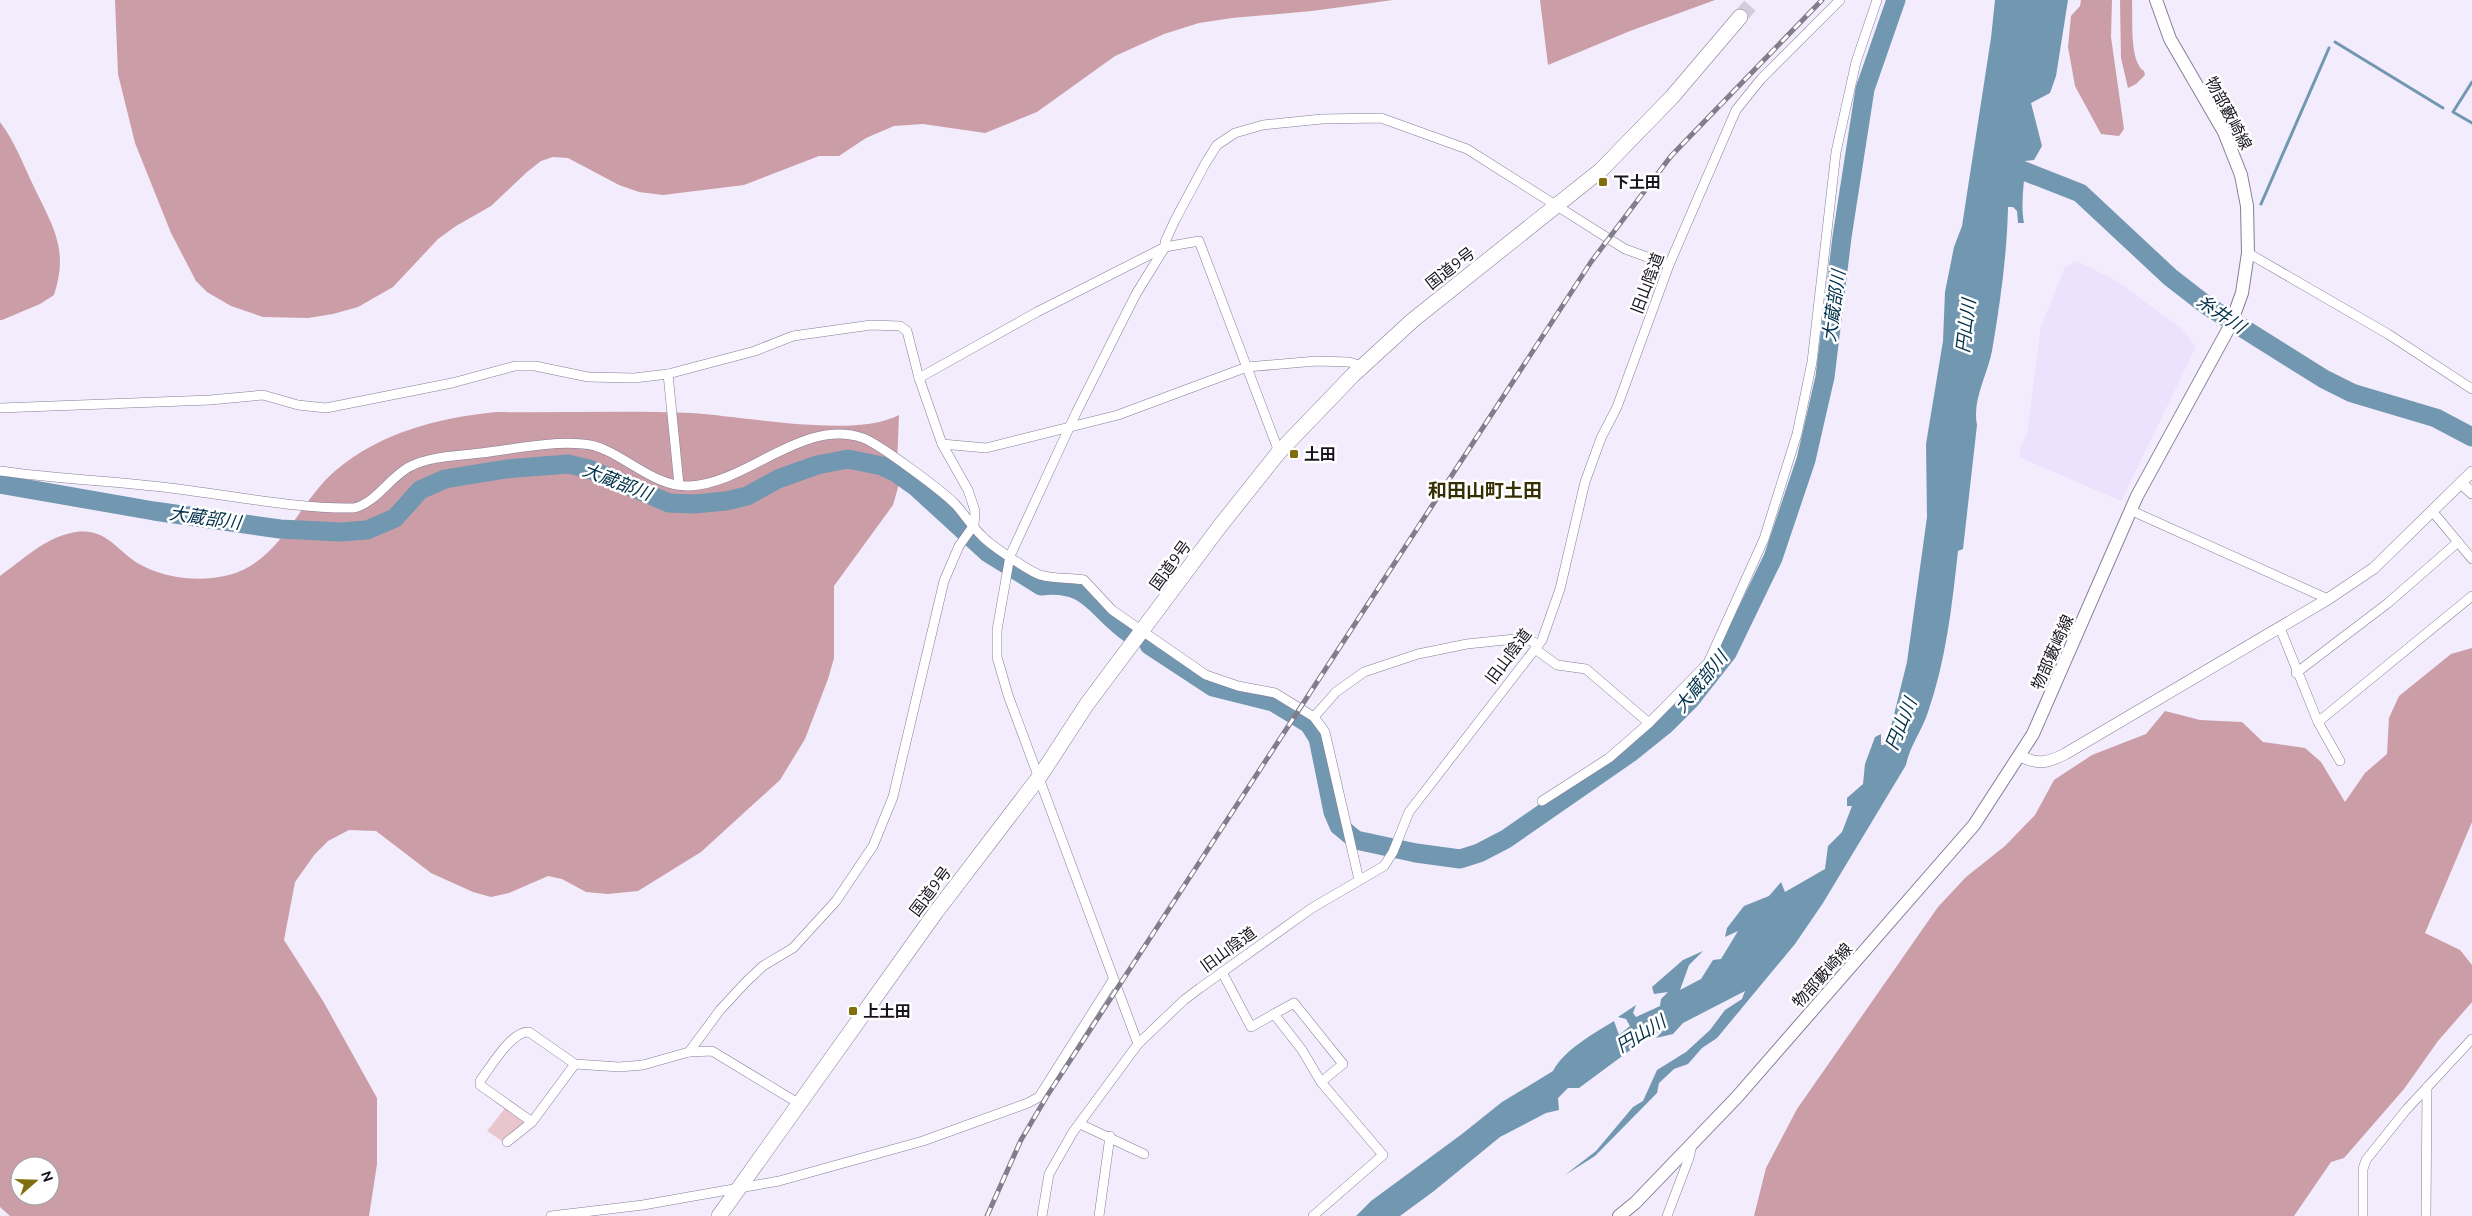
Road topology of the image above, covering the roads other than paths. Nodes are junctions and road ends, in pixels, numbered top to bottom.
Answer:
1 (1840, 0) edge
2 (1877, 0) edge
3 (2156, 0) edge
4 (1740, 17) tunnel mouth
5 (1558, 205) junction
6 (1165, 247) junction
7 (2247, 256) junction
8 (1669, 265) junction
9 (1362, 366) junction
10 (1247, 367) junction
11 (668, 374) junction
12 (919, 378) junction
13 (2472, 389) edge
14 (0, 408) edge
15 (1070, 426) junction
16 (942, 444) junction
17 (1279, 452) junction
18 (0, 471) edge
19 (2469, 476) edge
20 (680, 485) junction
21 (2472, 493) edge
22 (2132, 511) junction
23 (2433, 512) junction
24 (974, 525) junction
25 (2458, 542) junction
26 (1010, 556) junction
27 (2472, 559) edge
28 (2472, 596) edge
29 (2328, 599) junction
30 (2280, 628) junction
31 (1142, 633) junction
32 (1537, 647) junction
33 (2296, 673) junction
34 (1314, 717) junction
35 (2318, 722) junction
36 (1649, 723) junction
37 (2020, 756) junction
38 (2340, 761) dead end
39 (1040, 776) junction
40 (1542, 801) dead end
41 (1359, 880) junction
42 (1222, 972) junction
43 (1113, 980) junction
44 (1274, 1014) junction
45 (2472, 1039) edge
46 (1138, 1044) junction
47 (689, 1052) junction
48 (575, 1064) junction
49 (1321, 1082) junction
50 (2427, 1087) junction
51 (798, 1103) junction
52 (532, 1122) junction
53 (1080, 1124) junction
54 (1110, 1136) junction
55 (507, 1142) dead end
56 (1692, 1143) junction
57 (1144, 1154) dead end
58 (739, 1189) junction
59 (551, 1216) edge
60 (719, 1216) edge
61 (1042, 1216) edge
62 (1099, 1216) edge
63 (1313, 1216) edge
64 (1619, 1216) edge
65 (1667, 1216) edge
66 (2363, 1216) edge
67 (2426, 1216) edge

1 - 8 street, 旧山陰道
2 - 36 street
3 - 7 main road, 物部藪崎線
4 - 5 highway, 国道9号
5 - 6 street
5 - 8 street
5 - 9 highway, 国道9号
6 - 10 street
6 - 12 street
6 - 15 street
7 - 13 street
7 - 22 main road, 物部藪崎線
8 - 32 street, 旧山陰道
9 - 10 street
9 - 17 highway, 国道9号
10 - 15 street
10 - 17 street
11 - 12 street
11 - 14 street
11 - 20 street
12 - 16 street
15 - 16 street
15 - 26 street
16 - 24 street
17 - 31 highway, 国道9号
18 - 20 street
19 - 21 street
19 - 23 street
20 - 24 street
22 - 29 street
22 - 37 main road, 物部藪崎線
23 - 25 street
23 - 29 street
24 - 26 street
24 - 47 street
25 - 27 street
25 - 33 street
26 - 31 street
26 - 39 street
28 - 35 street
29 - 30 street
30 - 33 street
30 - 37 street
31 - 34 street
31 - 39 highway, 国道9号
32 - 34 street
32 - 36 street
32 - 41 street, 旧山陰道
33 - 35 street
34 - 41 street
35 - 38 street
36 - 40 street
37 - 56 main road, 物部藪崎線
39 - 43 street
39 - 51 highway, 国道9号
41 - 42 street, 旧山陰道
42 - 44 street
42 - 46 street, 旧山陰道
43 - 46 street
43 - 58 street
44 - 49 street
44 - 49 street
45 - 50 street
46 - 53 street, 旧山陰道
47 - 48 street
47 - 51 street
48 - 52 street
48 - 52 street
49 - 63 street
50 - 66 street
50 - 67 street
51 - 58 highway, 国道9号
52 - 55 street
53 - 54 street
53 - 61 street, 旧山陰道
54 - 57 street
54 - 62 street
56 - 64 main road, 物部藪崎線
56 - 65 street
58 - 59 street
58 - 60 highway, 国道9号

